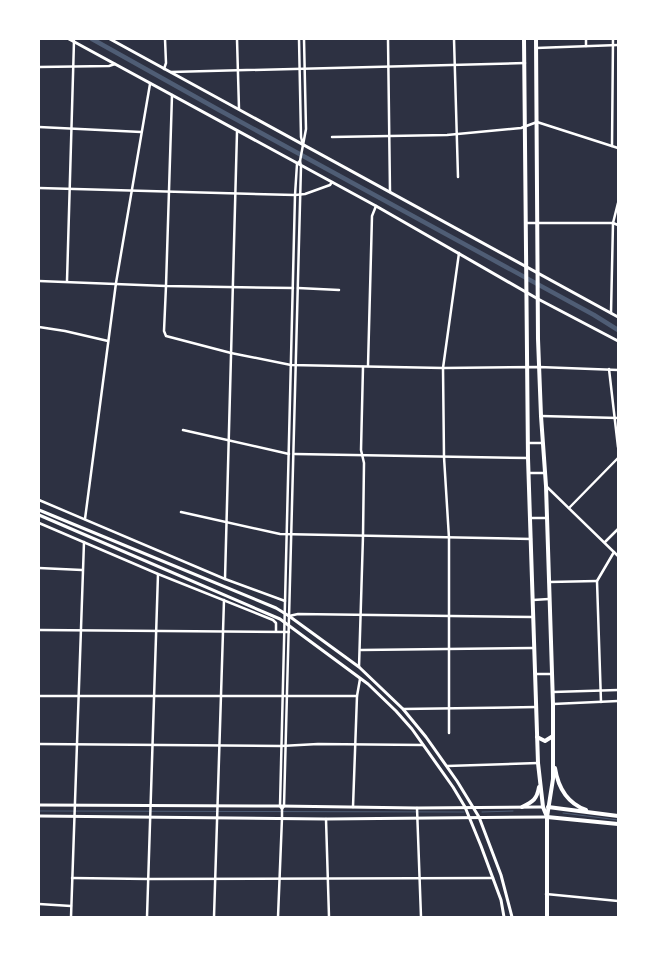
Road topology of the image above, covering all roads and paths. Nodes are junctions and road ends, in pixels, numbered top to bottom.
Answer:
1 (69, 39) edge
2 (110, 39) edge
3 (165, 39) edge
4 (238, 39) edge
5 (299, 39) edge
6 (304, 39) edge
7 (388, 39) edge
8 (454, 39) edge
9 (524, 39) edge
10 (536, 39) edge
11 (586, 39) edge
12 (613, 39) edge
13 (74, 41) junction
14 (613, 45) junction
15 (618, 45) edge
16 (586, 46) junction
17 (536, 48) junction
18 (524, 63) junction
19 (115, 64) junction
20 (455, 65) junction
21 (389, 66) junction
22 (39, 67) edge
23 (72, 67) junction
24 (164, 69) junction
25 (300, 69) junction
26 (304, 69) junction
27 (239, 70) junction
28 (169, 72) junction
29 (150, 84) junction
30 (172, 95) junction
31 (239, 109) junction
32 (537, 122) junction
33 (39, 127) edge
34 (525, 127) junction
35 (70, 128) junction
36 (141, 132) junction
37 (237, 132) junction
38 (457, 134) junction
39 (390, 136) junction
40 (332, 137) dead end
41 (612, 146) junction
42 (303, 147) junction
43 (618, 148) edge
44 (300, 163) junction
45 (458, 177) dead end
46 (332, 182) junction
47 (39, 188) edge
48 (70, 189) junction
49 (132, 190) junction
50 (168, 191) junction
51 (390, 192) junction
52 (235, 193) junction
53 (295, 195) junction
54 (300, 195) junction
55 (618, 203) edge
56 (376, 206) junction
57 (526, 223) junction
58 (538, 223) junction
59 (613, 223) junction
60 (618, 225) edge
61 (459, 253) junction
62 (527, 268) junction
63 (538, 276) junction
64 (39, 281) edge
65 (67, 282) junction
66 (116, 283) junction
67 (166, 286) junction
68 (232, 287) junction
69 (293, 288) junction
70 (298, 288) junction
71 (339, 290) dead end
72 (528, 292) junction
73 (538, 299) junction
74 (611, 313) junction
75 (618, 317) edge
76 (39, 327) edge
77 (108, 341) junction
78 (618, 341) edge
79 (231, 353) junction
80 (291, 365) junction
81 (297, 365) junction
82 (363, 366) junction
83 (368, 366) junction
84 (443, 368) junction
85 (539, 368) junction
86 (528, 369) junction
87 (609, 369) junction
88 (618, 370) edge
89 (541, 416) junction
90 (616, 418) edge
91 (182, 430) dead end
92 (230, 441) junction
93 (528, 443) junction
94 (543, 443) junction
95 (618, 448) edge
96 (290, 454) junction
97 (295, 454) junction
98 (362, 454) junction
99 (444, 457) junction
100 (528, 458) junction
101 (618, 458) edge
102 (545, 472) junction
103 (529, 473) junction
104 (546, 486) junction
105 (39, 500) edge
106 (569, 508) junction
107 (39, 510) edge
108 (181, 512) dead end
109 (39, 515) edge
110 (530, 518) junction
111 (547, 518) junction
112 (85, 519) junction
113 (227, 522) junction
114 (39, 523) edge
115 (618, 529) edge
116 (287, 534) junction
117 (292, 534) junction
118 (363, 536) junction
119 (448, 538) junction
120 (531, 539) junction
121 (84, 542) junction
122 (605, 543) junction
123 (614, 552) junction
124 (618, 556) edge
125 (39, 568) edge
126 (82, 570) junction
127 (158, 574) junction
128 (225, 579) junction
129 (598, 581) junction
130 (549, 582) junction
131 (550, 599) junction
132 (224, 600) junction
133 (533, 600) junction
134 (285, 601) junction
135 (290, 601) junction
136 (285, 613) junction
137 (361, 614) junction
138 (448, 614) junction
139 (289, 616) junction
140 (534, 617) junction
141 (285, 621) junction
142 (289, 624) junction
143 (39, 630) edge
144 (80, 630) junction
145 (155, 630) junction
146 (222, 630) junction
147 (276, 631) junction
148 (284, 632) junction
149 (289, 632) junction
150 (534, 648) junction
151 (448, 649) junction
152 (361, 650) junction
153 (359, 667) junction
154 (535, 674) junction
155 (552, 674) junction
156 (360, 677) junction
157 (618, 690) edge
158 (601, 691) junction
159 (553, 692) junction
160 (221, 695) junction
161 (39, 696) edge
162 (78, 696) junction
163 (154, 696) junction
164 (283, 696) junction
165 (287, 696) junction
166 (357, 696) junction
167 (618, 701) edge
168 (601, 702) junction
169 (553, 704) junction
170 (450, 707) junction
171 (536, 707) junction
172 (403, 709) junction
173 (449, 732) dead end
174 (553, 736) junction
175 (537, 737) junction
176 (39, 744) edge
177 (76, 744) junction
178 (152, 744) junction
179 (355, 744) junction
180 (424, 744) junction
181 (220, 745) junction
182 (286, 745) junction
183 (282, 746) junction
184 (553, 759) junction
185 (538, 763) junction
186 (446, 766) junction
187 (540, 782) junction
188 (39, 805) edge
189 (74, 806) junction
190 (150, 807) junction
191 (218, 807) junction
192 (282, 807) junction
193 (353, 807) junction
194 (465, 807) junction
195 (472, 807) junction
196 (522, 807) junction
197 (543, 807) junction
198 (549, 808) junction
199 (417, 809) junction
200 (595, 813) junction
201 (74, 815) junction
202 (150, 815) junction
203 (39, 816) edge
204 (218, 816) junction
205 (417, 816) junction
206 (618, 816) edge
207 (282, 817) junction
208 (469, 817) junction
209 (479, 817) junction
210 (547, 817) junction
211 (326, 819) junction
212 (618, 824) edge
213 (419, 877) junction
214 (72, 878) junction
215 (216, 878) junction
216 (280, 878) junction
217 (327, 878) junction
218 (493, 878) junction
219 (148, 879) junction
220 (546, 894) junction
221 (618, 901) edge
222 (39, 904) edge
223 (71, 906) junction
224 (71, 917) edge
225 (147, 917) edge
226 (214, 917) edge
227 (278, 917) edge
228 (329, 917) edge
229 (420, 917) edge
230 (504, 917) edge
231 (512, 917) edge
232 (547, 917) edge

1 - 13 main road
2 - 24 main road
3 - 24 street
4 - 27 street
5 - 25 street
6 - 26 street
7 - 21 street
8 - 20 street
9 - 18 main road
10 - 17 main road
11 - 16 street
12 - 14 street
13 - 19 main road
13 - 23 street
14 - 15 street
14 - 16 street
14 - 41 street
16 - 17 street
17 - 32 main road
18 - 20 street
18 - 34 main road
19 - 23 street
19 - 29 main road
20 - 21 street
20 - 38 street
21 - 26 street
21 - 39 street
22 - 23 street
23 - 35 street
24 - 28 main road
25 - 26 street
25 - 27 street
25 - 42 street
26 - 42 street
27 - 28 street
27 - 31 street
28 - 31 main road
29 - 30 main road
29 - 36 street
30 - 37 main road
30 - 50 street
31 - 42 main road
32 - 34 street
32 - 41 street
32 - 58 main road
33 - 35 street
34 - 38 street
34 - 57 main road
35 - 36 street
35 - 48 street
36 - 49 street
37 - 44 main road
37 - 52 street
38 - 39 street
38 - 45 street
39 - 40 street
39 - 51 street
41 - 43 street
42 - 44 street
42 - 51 main road
44 - 46 main road
44 - 53 street
44 - 54 street
46 - 54 street
46 - 56 main road
47 - 48 street
48 - 49 street
48 - 65 street
49 - 50 street
49 - 66 street
50 - 52 street
50 - 67 street
51 - 62 main road
52 - 53 street
52 - 68 street
53 - 54 street
53 - 69 street
54 - 70 street
55 - 59 street
56 - 61 main road
56 - 83 street
57 - 58 street
57 - 62 main road
58 - 59 street
58 - 63 main road
59 - 60 street
59 - 74 street
61 - 72 main road
61 - 84 street
62 - 63 main road
62 - 72 main road
63 - 73 main road
63 - 74 main road
64 - 65 street
65 - 66 street
66 - 67 street
66 - 77 street
67 - 68 street
67 - 79 street
68 - 69 street
68 - 79 street
69 - 70 street
69 - 80 street
70 - 71 street
70 - 81 street
72 - 73 main road
72 - 86 main road
73 - 78 main road
73 - 85 main road
74 - 75 main road
76 - 77 street
77 - 112 street
79 - 80 street
79 - 92 street
80 - 81 street
80 - 96 street
81 - 82 street
81 - 97 street
82 - 83 street
82 - 98 street
83 - 84 street
84 - 86 street
84 - 99 street
85 - 86 street
85 - 87 street
85 - 89 main road
86 - 93 main road
87 - 88 street
87 - 90 street
89 - 90 street
89 - 94 main road
90 - 95 street
91 - 92 street
92 - 96 street
92 - 113 street
93 - 94 street
93 - 100 main road
94 - 102 main road
96 - 97 street
96 - 116 street
97 - 98 street
97 - 117 street
98 - 99 street
98 - 118 street
99 - 100 street
99 - 119 street
100 - 103 main road
101 - 106 street
102 - 103 street
102 - 104 main road
103 - 110 main road
104 - 106 street
104 - 111 main road
105 - 112 street
106 - 122 street
107 - 136 main road
108 - 113 street
109 - 141 main road
110 - 111 street
110 - 120 main road
111 - 130 main road
112 - 128 street
113 - 116 street
113 - 128 street
114 - 121 street
115 - 122 street
116 - 117 street
116 - 134 street
117 - 118 street
117 - 135 street
118 - 119 street
118 - 137 street
119 - 120 street
119 - 138 street
120 - 133 main road
121 - 126 street
121 - 127 street
122 - 123 street
123 - 124 street
123 - 129 street
125 - 126 street
126 - 144 street
127 - 132 street
127 - 145 street
128 - 134 street
129 - 130 street
129 - 158 street
130 - 131 main road
131 - 133 street
131 - 155 main road
132 - 146 street
132 - 147 street
133 - 140 main road
134 - 135 street
134 - 136 street
135 - 139 street
136 - 139 main road
136 - 141 street
137 - 138 street
137 - 139 street
137 - 152 street
138 - 140 street
138 - 151 street
139 - 142 street
139 - 153 main road
140 - 150 main road
141 - 142 main road
141 - 148 street
142 - 149 street
142 - 156 main road
143 - 144 street
144 - 145 street
144 - 162 street
145 - 146 street
145 - 163 street
146 - 147 street
146 - 160 street
147 - 148 street
148 - 149 street
148 - 164 street
149 - 165 street
150 - 151 street
150 - 154 main road
151 - 152 street
151 - 170 street
152 - 153 street
153 - 172 main road
154 - 155 street
154 - 171 main road
155 - 159 main road
156 - 166 street
156 - 180 main road
157 - 158 street
158 - 159 street
158 - 168 street
159 - 169 main road
160 - 163 street
160 - 164 street
160 - 181 street
161 - 162 street
162 - 163 street
162 - 177 street
163 - 178 street
164 - 165 street
164 - 183 street
165 - 166 street
165 - 182 street
166 - 179 street
167 - 168 street
168 - 169 street
169 - 174 main road
170 - 171 street
170 - 172 street
170 - 173 street
171 - 175 main road
172 - 186 main road
174 - 175 main road
174 - 184 main road
175 - 185 main road
176 - 177 street
177 - 178 street
177 - 189 street
178 - 181 street
178 - 190 street
179 - 180 street
179 - 182 street
179 - 193 street
180 - 194 main road
181 - 183 street
181 - 191 street
182 - 183 street
182 - 192 street
183 - 192 street
184 - 198 main road
184 - 200 main road
185 - 186 street
185 - 187 main road
186 - 195 main road
187 - 196 main road
187 - 197 main road
188 - 189 main road
189 - 190 main road
189 - 201 street
190 - 191 main road
190 - 202 street
191 - 192 main road
191 - 204 street
192 - 193 main road
192 - 207 street
193 - 199 main road
194 - 195 main road
194 - 199 main road
194 - 208 main road
195 - 196 main road
195 - 209 main road
196 - 197 main road
197 - 198 main road
197 - 210 main road
198 - 200 main road
198 - 210 main road
199 - 205 street
200 - 206 main road
201 - 202 main road
201 - 203 main road
201 - 214 street
202 - 204 main road
202 - 219 street
204 - 207 main road
204 - 215 street
205 - 208 main road
205 - 211 main road
205 - 213 street
207 - 211 main road
207 - 216 street
208 - 209 main road
208 - 218 main road
209 - 210 main road
209 - 231 main road
210 - 212 main road
210 - 220 main road
211 - 217 street
213 - 217 street
213 - 218 street
213 - 229 street
214 - 219 street
214 - 223 street
215 - 216 street
215 - 219 street
215 - 226 street
216 - 217 street
216 - 227 street
217 - 228 street
218 - 230 main road
219 - 225 street
220 - 221 street
220 - 232 main road
222 - 223 street
223 - 224 street

